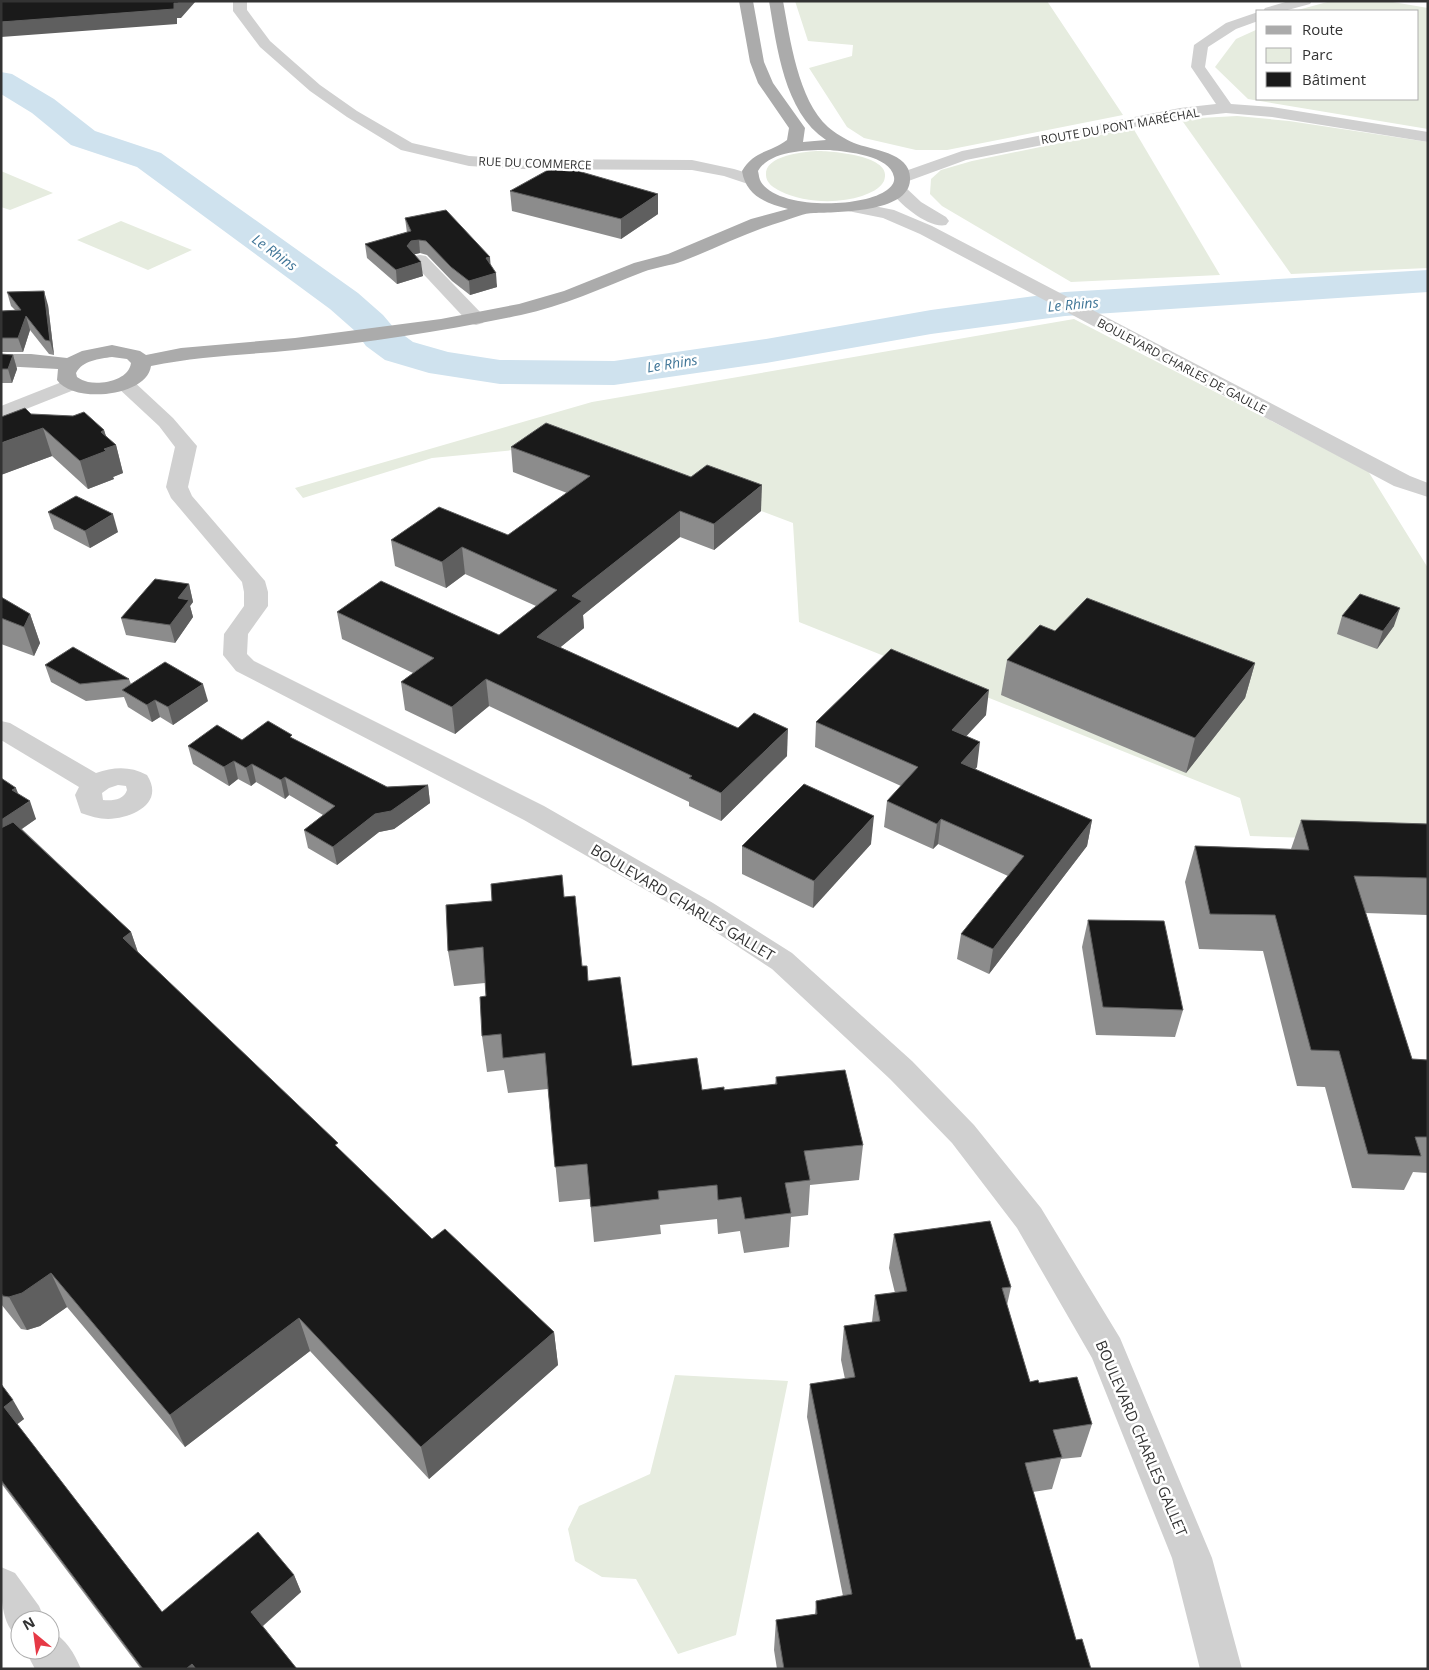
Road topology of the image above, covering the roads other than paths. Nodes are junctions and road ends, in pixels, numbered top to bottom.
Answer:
1 (240, 1) edge
2 (253, 1) edge
3 (746, 1) edge
4 (776, 1) edge
5 (1305, 1) edge
6 (1274, 10) edge
7 (1256, 17) edge
8 (248, 19) junction
9 (1226, 108) junction
10 (1428, 137) edge
11 (852, 147) junction
12 (787, 149) junction
13 (962, 156) junction
14 (764, 157) junction
15 (886, 158) junction
16 (692, 165) junction
17 (900, 184) junction
18 (751, 196) junction
19 (854, 207) junction
20 (810, 208) junction
21 (420, 260) edge
22 (640, 267) junction
23 (476, 319) junction
24 (1, 360) edge
25 (72, 364) junction
26 (133, 373) junction
27 (72, 384) junction
28 (1, 414) edge
29 (1428, 486) edge
30 (1428, 491) edge
31 (1, 729) edge
32 (95, 784) dead end
33 (1, 1587) edge
34 (18, 1610) edge
35 (1220, 1669) edge

1 - 8 street, RUE DU COMMERCE
2 - 8 street
3 - 12 main road
4 - 11 main road
5 - 6 street
7 - 9 street
8 - 16 street, RUE DU COMMERCE
9 - 10 street, ROUTE DU PONT MARÉCHAL
9 - 13 street, ROUTE DU PONT MARÉCHAL
11 - 12 main road
11 - 15 main road
12 - 14 main road
13 - 15 street, ROUTE DU PONT MARÉCHAL
13 - 17 street, ROUTE DU PONT MARÉCHAL
14 - 16 street, RUE DU COMMERCE
14 - 18 main road
15 - 17 main road
16 - 18 street, RUE DU COMMERCE
17 - 19 main road
17 - 29 street, BOULEVARD CHARLES DE GAULLE
18 - 20 main road
18 - 22 main road
19 - 20 main road
19 - 30 street, BOULEVARD CHARLES DE GAULLE
20 - 22 main road
21 - 23 street
22 - 23 main road
23 - 26 main road
24 - 25 main road
25 - 26 main road
25 - 27 main road
26 - 27 main road
26 - 35 street, BOULEVARD CHARLES GALLET
27 - 28 street
31 - 32 street
33 - 34 street

